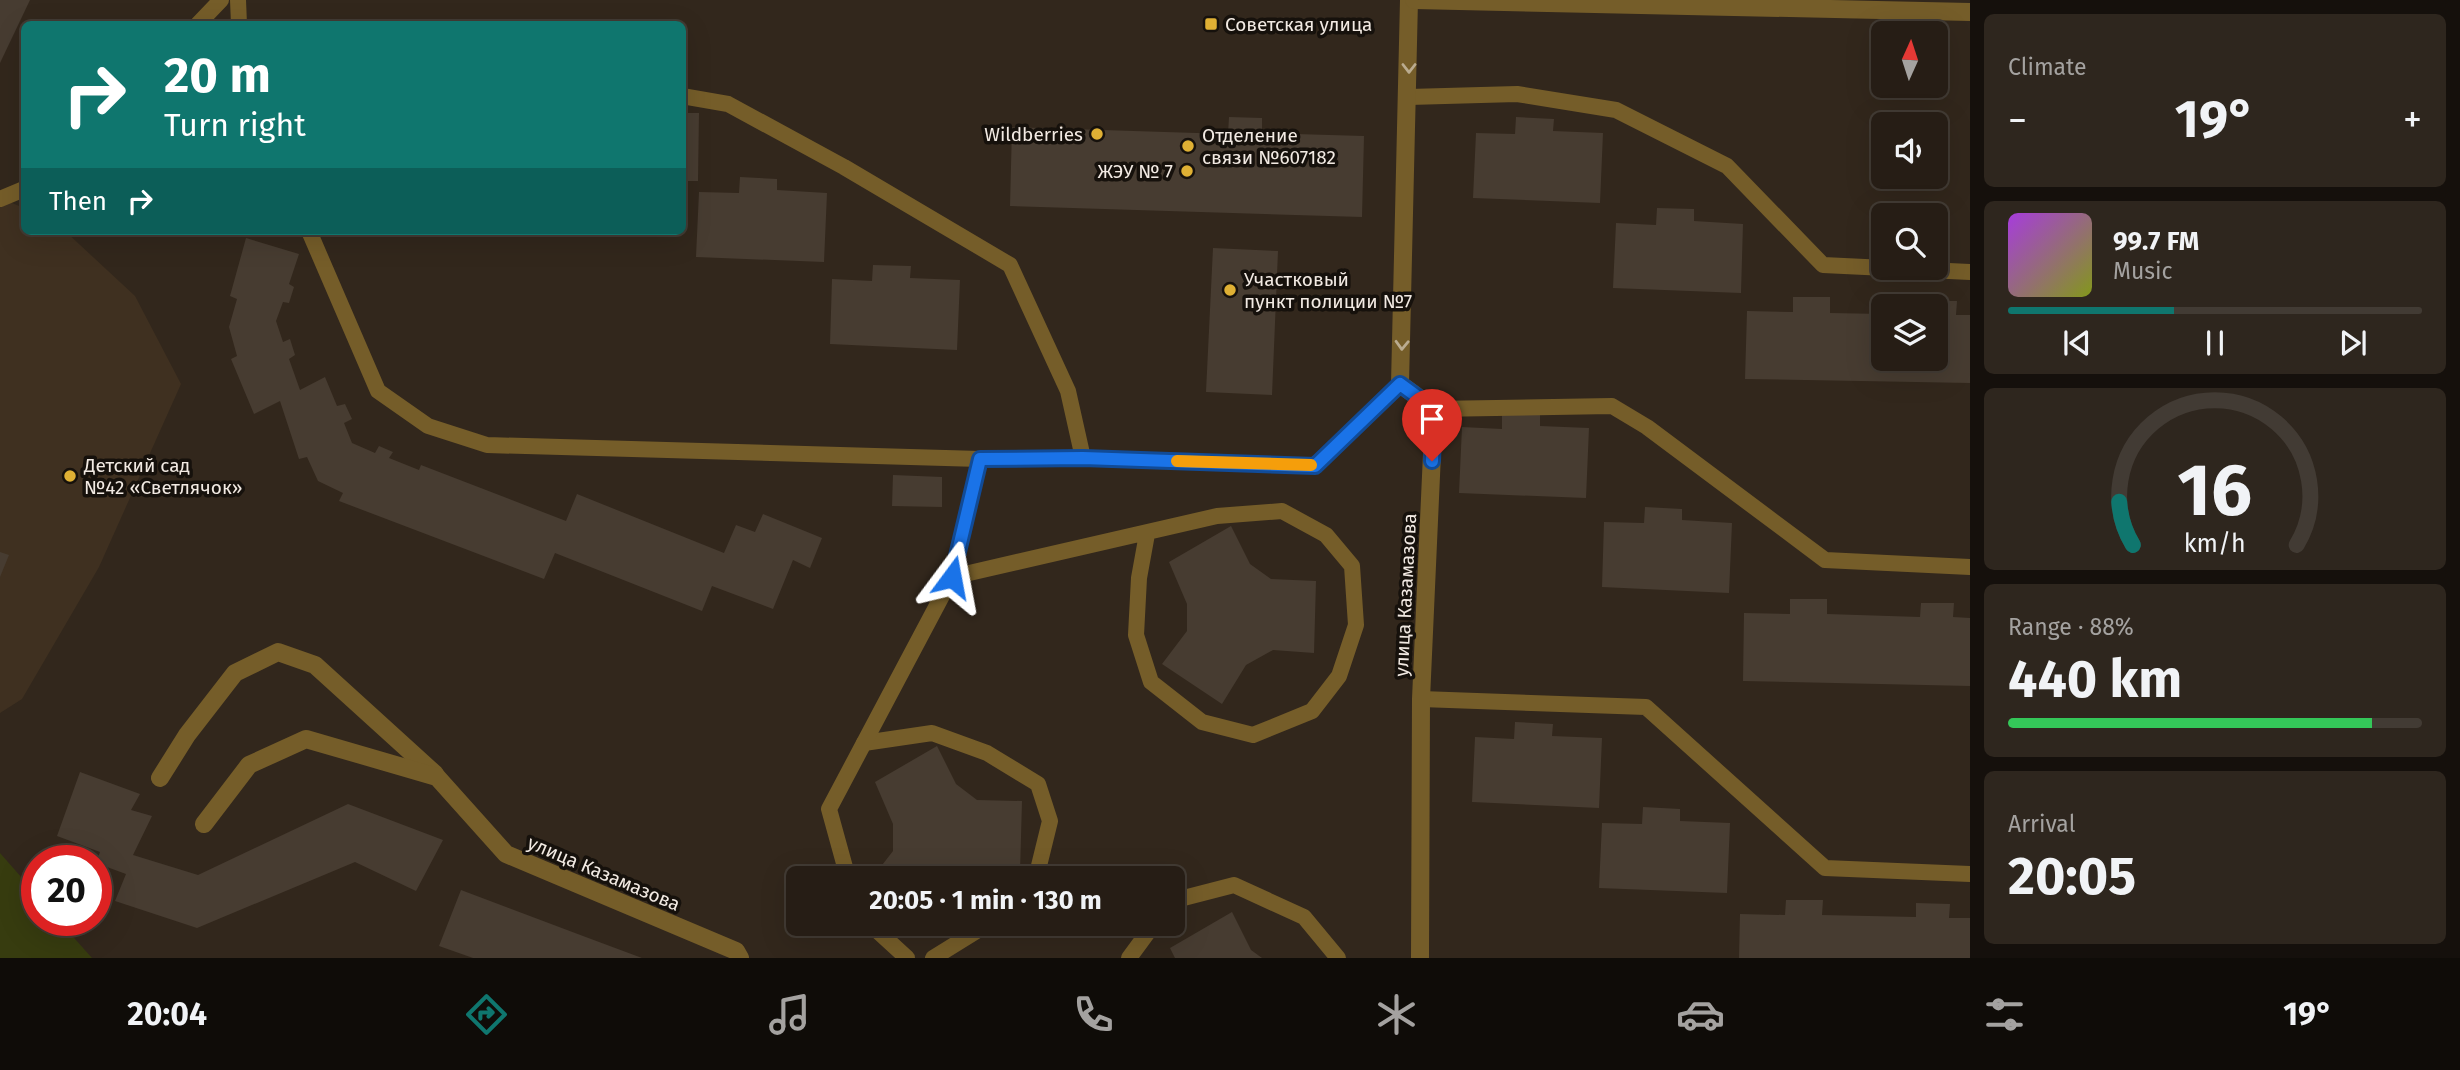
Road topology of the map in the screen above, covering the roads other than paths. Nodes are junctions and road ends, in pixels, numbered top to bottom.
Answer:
1 (221, 0) edge
2 (238, 0) edge
3 (1412, 0) edge
4 (1970, 12) edge
5 (201, 21) edge
6 (239, 21) edge
7 (686, 97) edge
8 (1409, 97) junction
9 (21, 189) edge
10 (0, 199) edge
11 (311, 235) edge
12 (1970, 272) edge
13 (1400, 384) junction
14 (1434, 409) junction
15 (1083, 458) junction
16 (980, 459) junction
17 (1147, 534) junction
18 (1970, 567) edge
19 (952, 577) junction
20 (1421, 699) junction
21 (864, 743) junction
22 (438, 777) junction
23 (160, 778) dead end
24 (204, 824) dead end
25 (845, 866) edge
26 (1039, 866) edge
27 (1970, 874) edge
28 (1185, 898) edge
29 (883, 936) edge
30 (969, 936) edge
31 (1145, 936) edge
32 (740, 958) edge
33 (907, 958) edge
34 (933, 958) edge
35 (1129, 958) edge
36 (1338, 958) edge
37 (1420, 958) edge

1 - 5 lane
2 - 6 lane
3 - 4 street
3 -> 8 street
7 - 15 lane
8 - 12 lane
8 -> 13 street
9 - 10 lane
11 - 16 lane
13 - 14 street
13 - 15 lane
14 - 18 lane
14 - 20 street, улица Казамазова
15 - 16 lane
16 - 19 lane
17 - 17 lane
17 - 19 lane
19 - 21 lane
20 - 27 lane
20 - 37 street, улица Казамазова
21 - 25 lane
21 - 26 lane
22 - 23 street, улица Казамазова
22 - 24 street
22 - 32 street, улица Казамазова
28 - 36 lane
29 - 33 lane
30 - 34 lane
31 - 35 lane

